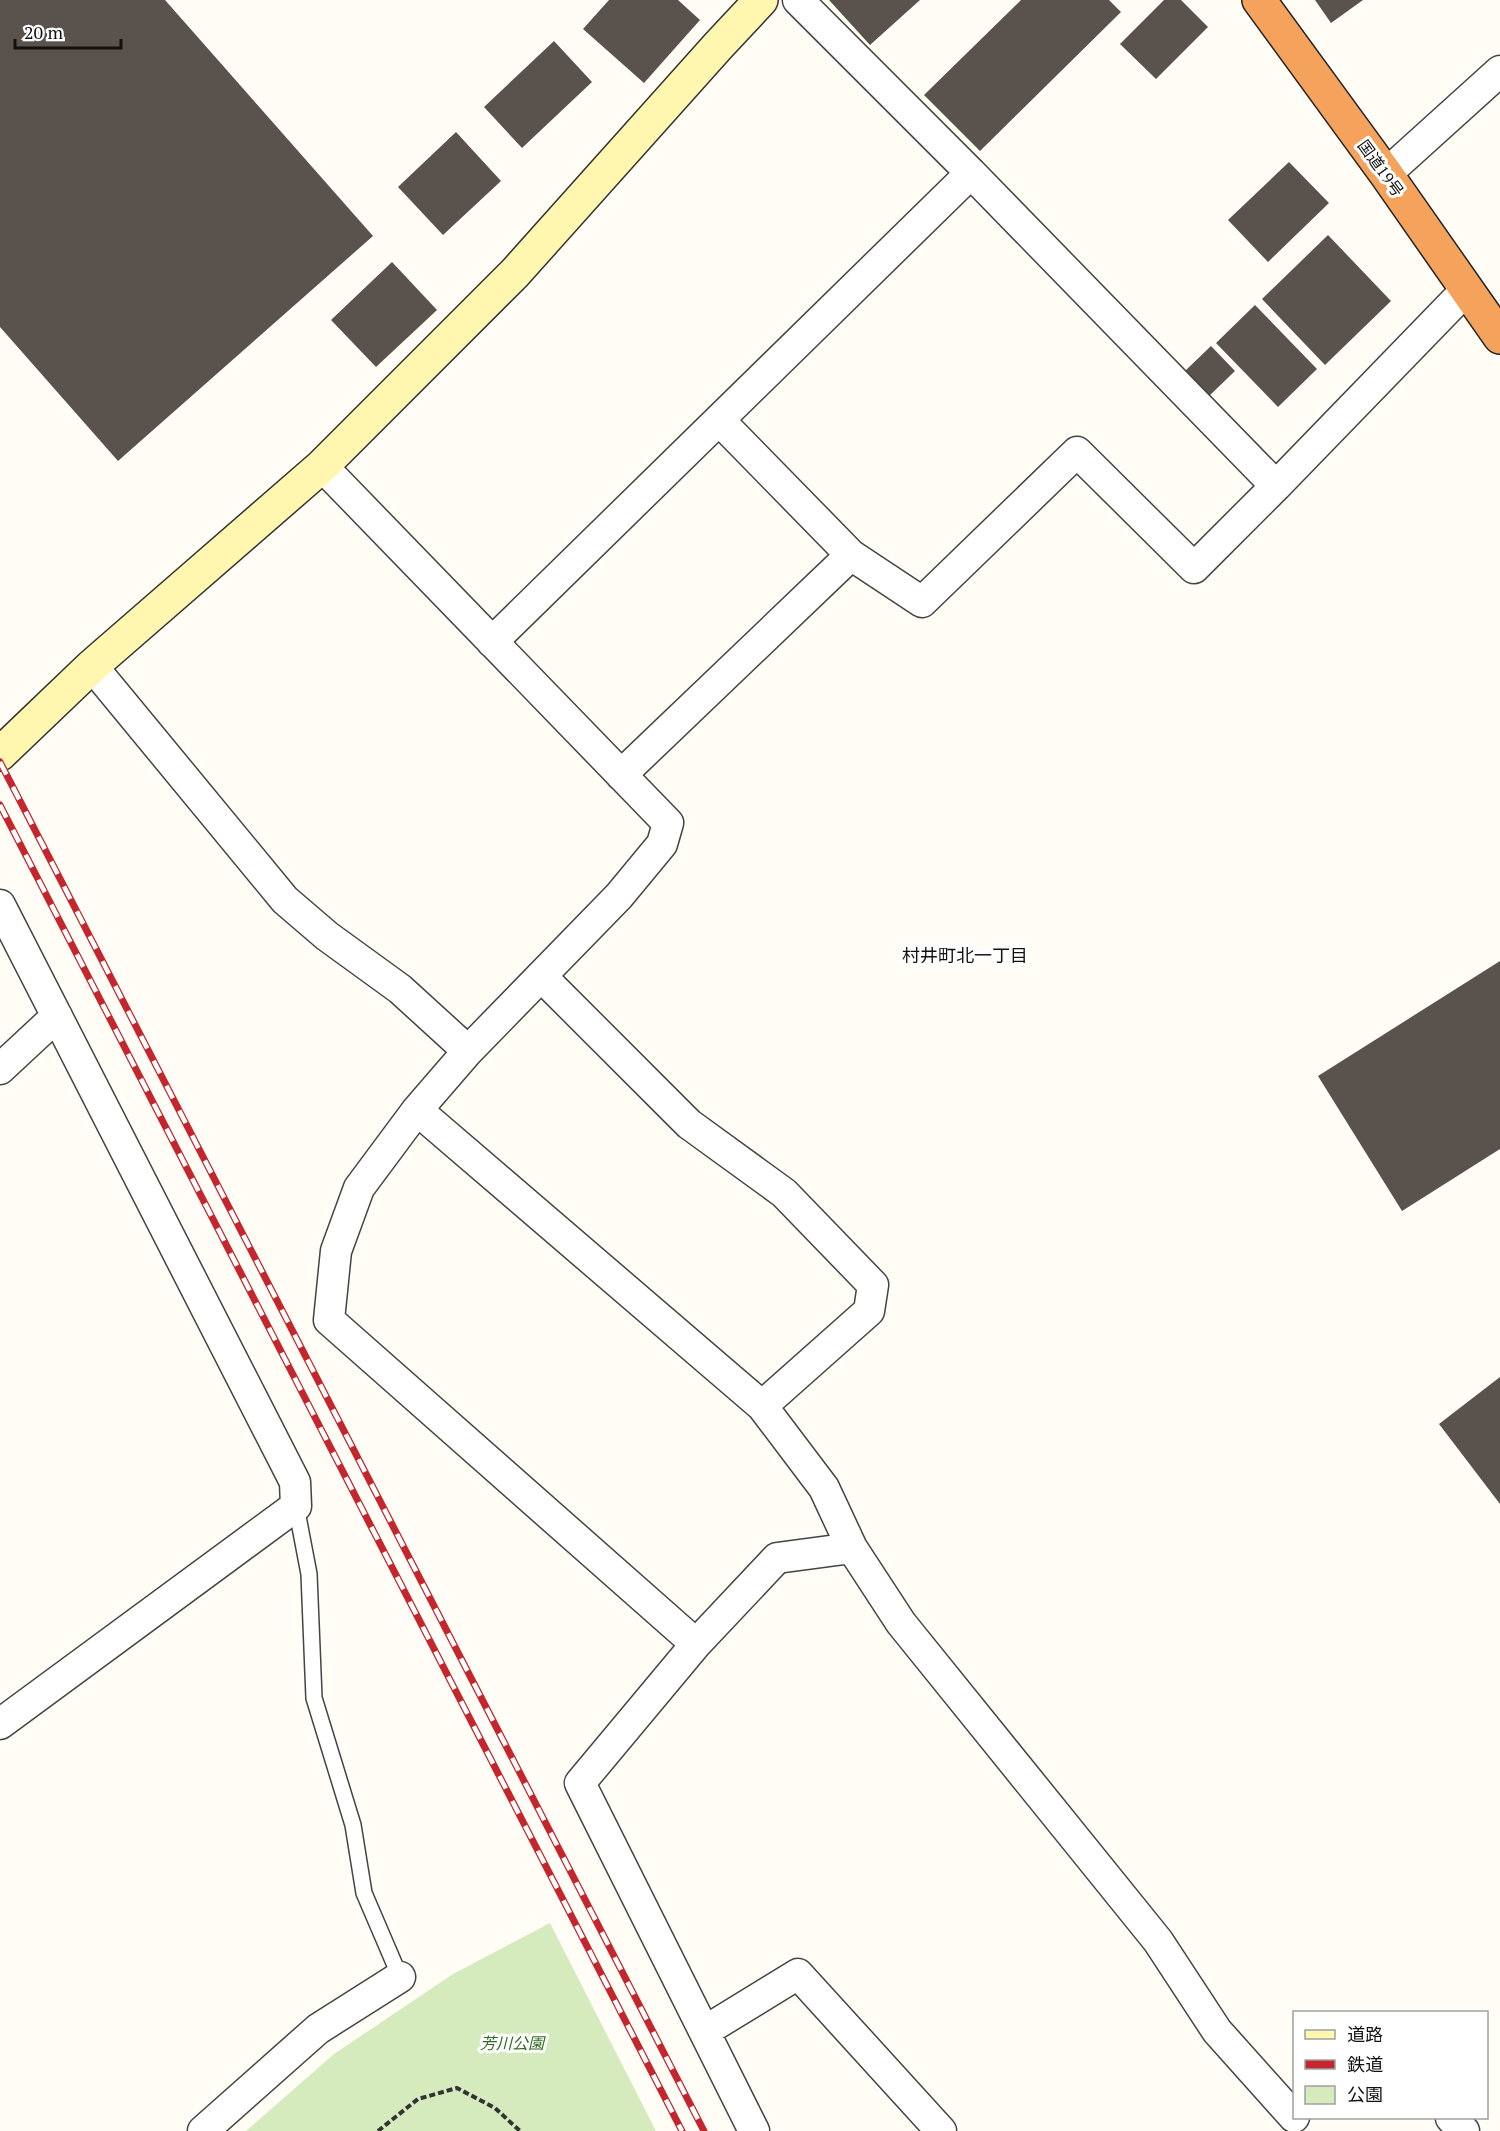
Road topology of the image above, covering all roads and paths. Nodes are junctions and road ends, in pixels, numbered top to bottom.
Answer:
1 (761, 0) edge
2 (798, 0) edge
3 (1259, 0) edge
4 (1500, 71) edge
5 (971, 173) junction
6 (1386, 174) junction
7 (1467, 289) junction
8 (1500, 337) edge
9 (719, 420) junction
10 (322, 466) junction
11 (1276, 486) junction
12 (851, 555) junction
13 (492, 642) junction
14 (92, 666) junction
15 (0, 754) edge
16 (621, 775) junction
17 (0, 905) edge
18 (541, 976) junction
19 (57, 1016) junction
20 (468, 1051) junction
21 (0, 1069) edge
22 (417, 1110) junction
23 (762, 1406) junction
24 (296, 1506) junction
25 (852, 1548) junction
26 (696, 1644) junction
27 (0, 1724) edge
28 (400, 1977) joint
29 (705, 2031) junction
30 (1290, 2103) edge
31 (1452, 2119) edge
32 (203, 2131) edge
33 (378, 2131) edge
34 (520, 2131) edge
35 (754, 2131) edge
36 (941, 2131) edge
37 (1464, 2131) edge

1 - 10 street
2 - 5 street
3 - 6 highway, 国道19号
4 - 6 street
5 - 9 street
5 - 11 street
6 - 7 highway, 国道19号
7 - 8 highway, 国道19号
7 - 11 street
9 - 12 street
9 - 13 street
10 - 13 street
10 - 14 street
11 - 12 street
12 - 16 street
13 - 16 street
14 - 15 street
14 - 20 street
16 - 18 street
17 - 19 street
18 - 20 street
18 - 23 street
19 - 21 street
19 - 24 street
20 - 22 street
22 - 23 street
22 - 26 street
23 - 25 street
24 - 27 street
24 - 28 lane
25 - 26 street
25 - 30 street
26 - 29 street
28 - 32 street
29 - 35 street
29 - 36 street
31 - 37 street
33 - 34 path

